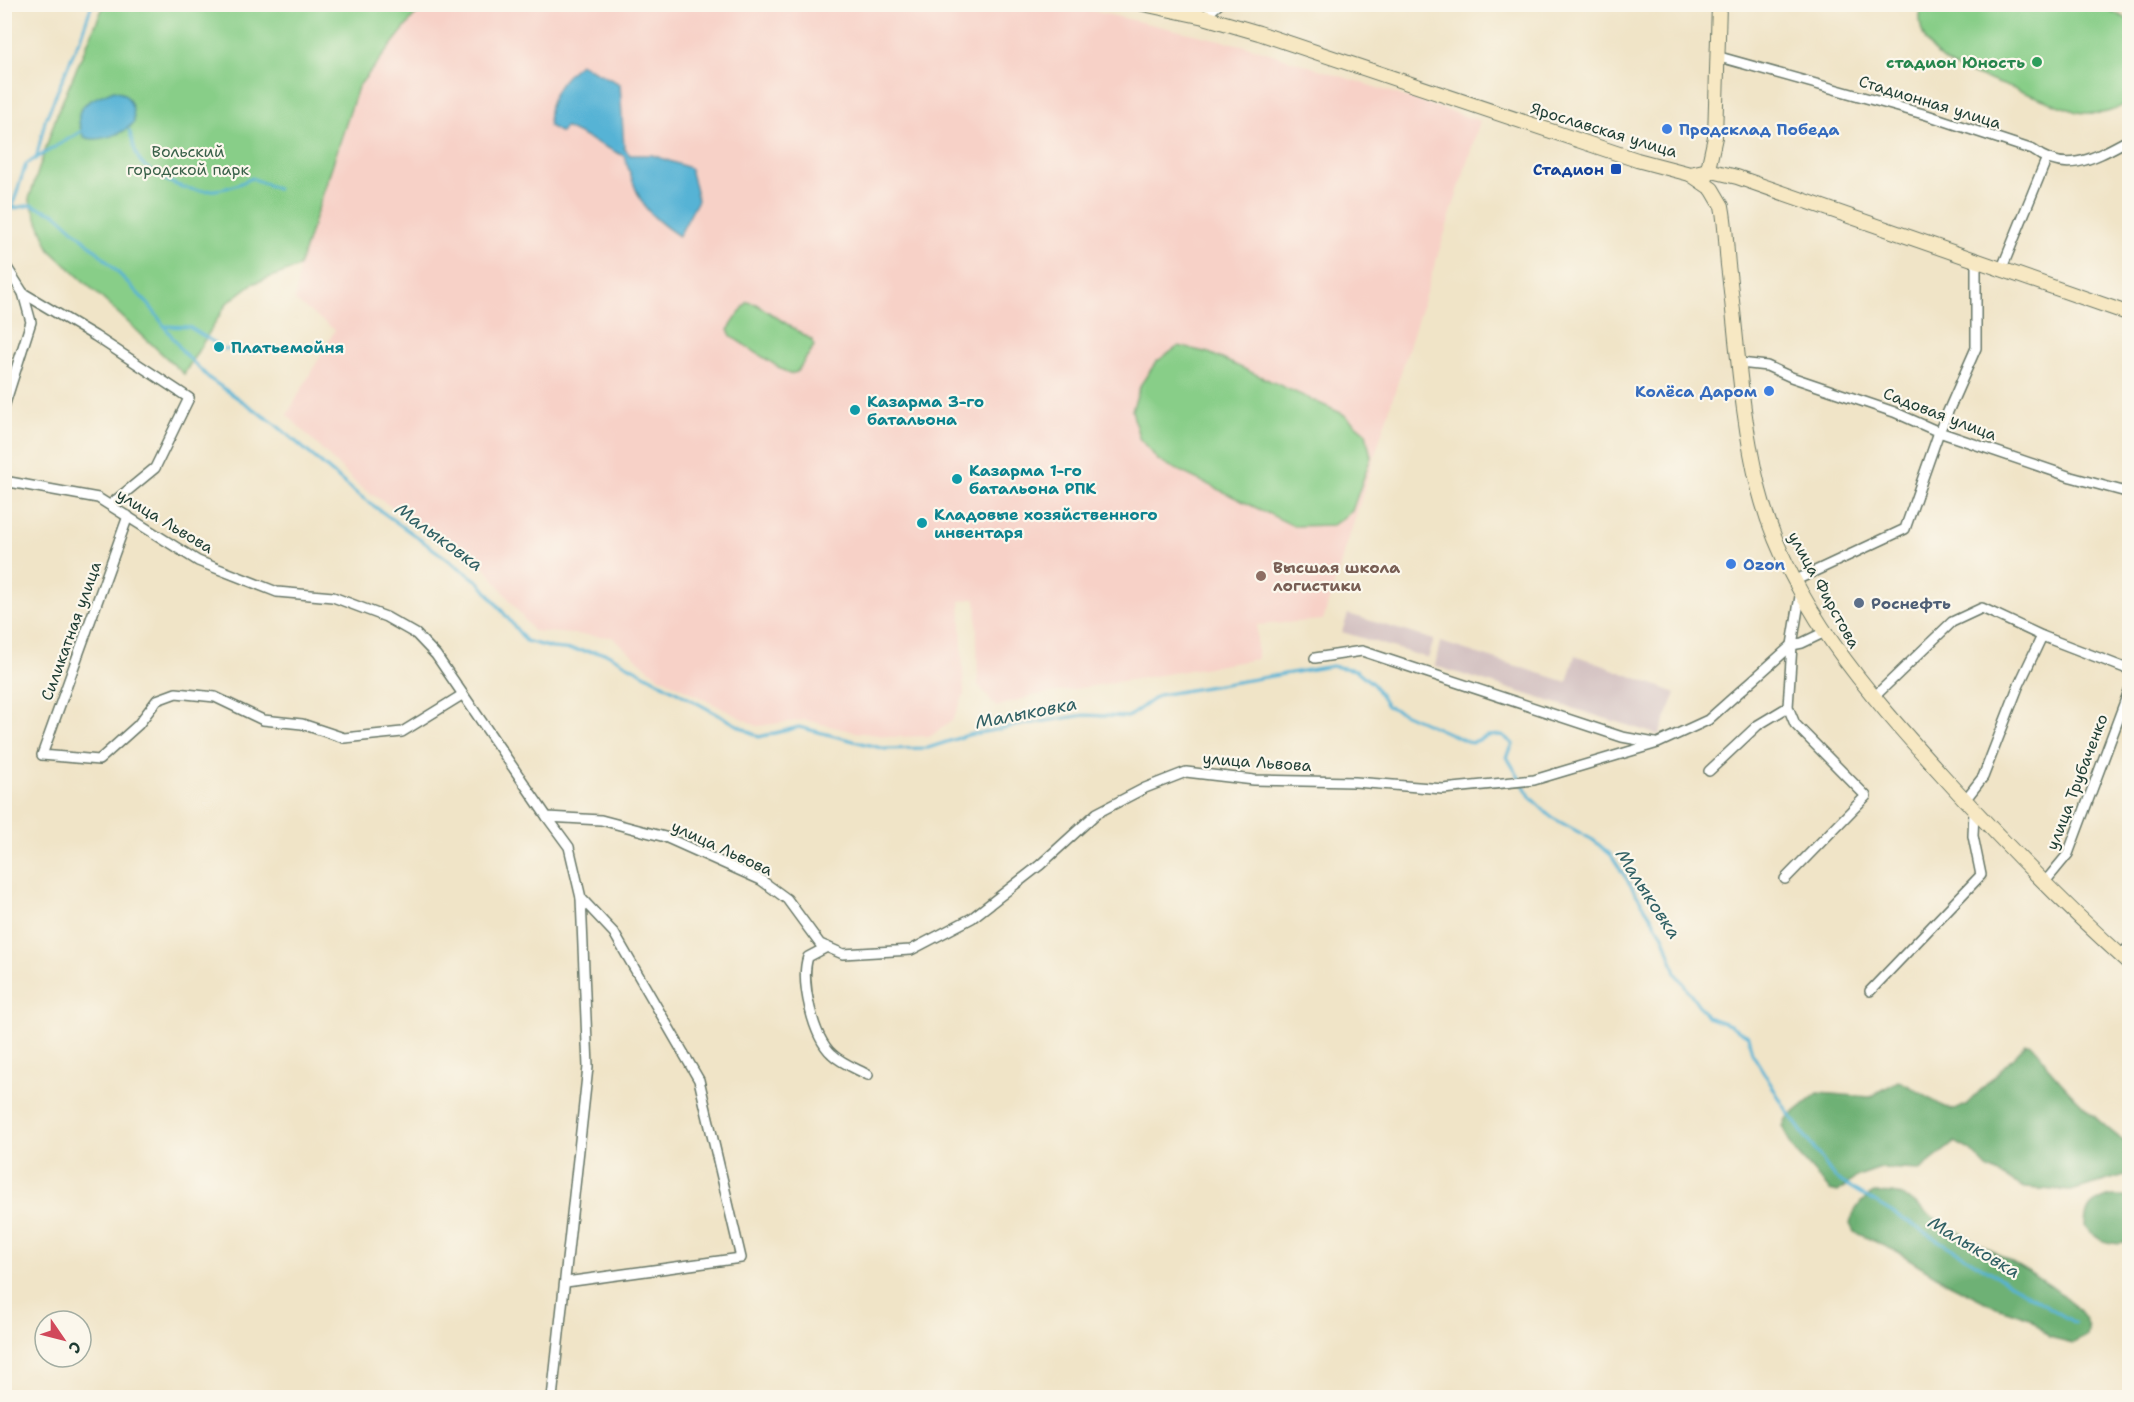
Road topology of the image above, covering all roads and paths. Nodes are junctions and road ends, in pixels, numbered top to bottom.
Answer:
1 (1143, 4) edge
2 (1219, 4) edge
3 (1719, 4) edge
4 (1204, 17) junction
5 (1716, 56) junction
6 (2130, 139) edge
7 (2046, 160) junction
8 (1706, 177) junction
9 (1976, 258) junction
10 (4, 263) edge
11 (2002, 268) junction
12 (23, 293) junction
13 (2130, 314) edge
14 (1740, 363) junction
15 (4, 407) edge
16 (1939, 432) junction
17 (4, 481) edge
18 (2130, 493) edge
19 (110, 505) junction
20 (128, 516) junction
21 (1798, 584) junction
22 (1825, 632) junction
23 (2042, 636) junction
24 (1792, 645) junction
25 (1315, 658) dead end
26 (2130, 670) edge
27 (2130, 688) edge
28 (462, 695) junction
29 (1873, 698) junction
30 (1788, 707) junction
31 (1658, 743) junction
32 (1709, 771) dead end
33 (1970, 806) junction
34 (547, 817) junction
35 (1785, 879) dead end
36 (2044, 883) junction
37 (581, 898) junction
38 (827, 947) junction
39 (2126, 955) edge
40 (1870, 991) dead end
41 (868, 1076) dead end
42 (566, 1282) junction
43 (552, 1398) edge

1 - 4 main road, Ярославская улица
2 - 4 street
3 - 5 main road
4 - 8 main road, Ярославская улица
5 - 7 street, Стадионная улица
5 - 8 main road
6 - 7 street, Стадионная улица
7 - 11 street
8 - 9 main road, Ярославская улица
8 - 14 main road, улица Фирстова
9 - 11 main road, Ярославская улица
9 - 16 street
10 - 12 street
11 - 13 main road, Ярославская улица
12 - 15 street
12 - 19 street
14 - 16 street, Садовая улица
14 - 21 main road, улица Фирстова
16 - 18 street, Садовая улица
16 - 21 street
17 - 19 street, улица Львова
19 - 20 street, улица Львова
20 - 28 street, улица Львова
20 - 28 street, Силикатная улица
21 - 22 main road, улица Фирстова
21 - 24 street
22 - 24 street
22 - 29 main road, улица Фирстова
23 - 26 street
23 - 29 street
23 - 33 street
24 - 30 street
24 - 31 street, улица Львова
25 - 31 street
27 - 36 street, улица Трубаченко
28 - 34 street, улица Львова
29 - 33 main road, улица Фирстова
30 - 32 street
30 - 35 street
31 - 38 street, улица Львова
33 - 36 main road, улица Фирстова
33 - 40 street
34 - 37 street
34 - 38 street, улица Львова
36 - 39 main road, улица Фирстова
37 - 42 street
37 - 42 street
38 - 41 street
42 - 43 street

